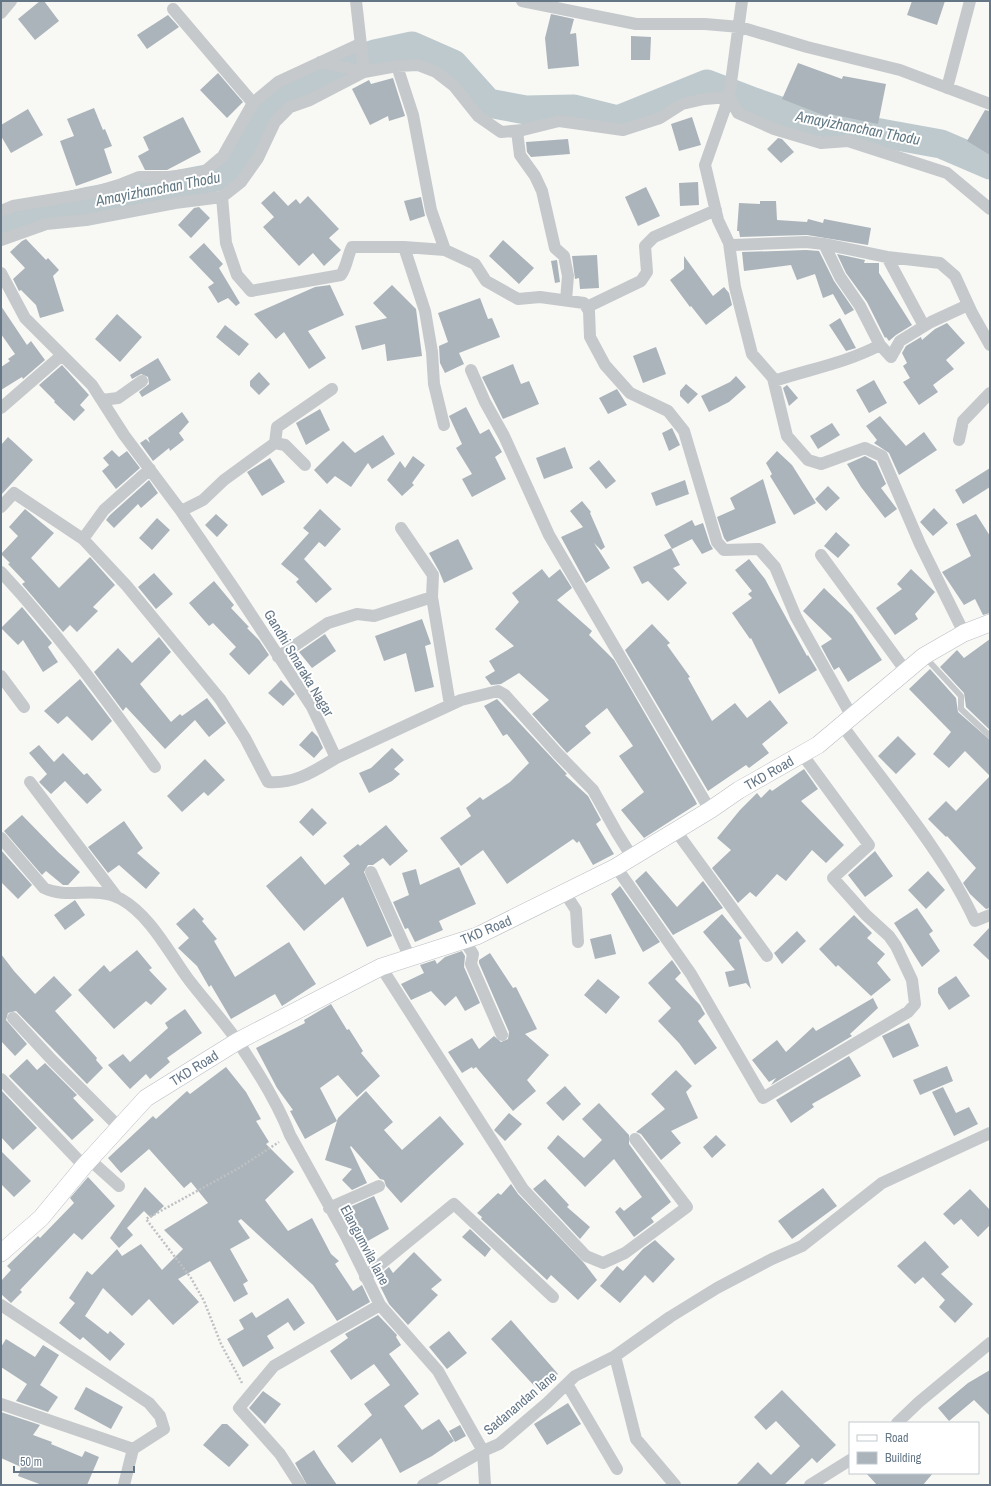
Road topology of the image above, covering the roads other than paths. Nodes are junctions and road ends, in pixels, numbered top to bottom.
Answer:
1 (11, 1) edge
2 (356, 1) edge
3 (522, 1) edge
4 (742, 1) edge
5 (970, 1) edge
6 (173, 9) dead end
7 (1, 13) edge
8 (740, 27) junction
9 (360, 44) junction
10 (320, 62) junction
11 (397, 66) junction
12 (364, 72) junction
13 (947, 88) junction
14 (729, 97) junction
15 (253, 103) junction
16 (990, 104) edge
17 (517, 131) junction
18 (222, 197) junction
19 (990, 209) edge
20 (716, 210) junction
21 (1, 211) edge
22 (1, 240) edge
23 (729, 243) junction
24 (824, 244) junction
25 (404, 247) junction
26 (445, 250) junction
27 (887, 257) junction
28 (1, 273) edge
29 (566, 300) junction
30 (968, 305) junction
31 (587, 307) junction
32 (924, 326) junction
33 (880, 345) junction
34 (990, 345) edge
35 (62, 356) junction
36 (471, 370) dead end
37 (142, 381) dead end
38 (774, 381) junction
39 (332, 389) dead end
40 (990, 393) edge
41 (102, 400) junction
42 (1, 408) edge
43 (444, 425) dead end
44 (959, 440) dead end
45 (275, 443) junction
46 (304, 465) dead end
47 (150, 469) junction
48 (1, 507) edge
49 (181, 512) junction
50 (401, 528) dead end
51 (83, 539) junction
52 (821, 555) dead end
53 (1, 572) edge
54 (432, 597) junction
55 (990, 623) edge
56 (964, 633) junction
57 (924, 656) junction
58 (278, 657) junction
59 (905, 670) junction
60 (1, 676) edge
61 (450, 705) junction
62 (24, 707) dead end
63 (846, 720) junction
64 (990, 736) edge
65 (802, 754) junction
66 (336, 758) junction
67 (155, 767) dead end
68 (30, 782) dead end
69 (710, 810) junction
70 (676, 831) junction
71 (1, 838) edge
72 (632, 857) junction
73 (616, 867) junction
74 (371, 872) dead end
75 (565, 893) junction
76 (117, 897) junction
77 (990, 915) edge
78 (464, 940) junction
79 (578, 942) dead end
80 (767, 956) dead end
81 (410, 958) junction
82 (381, 967) junction
83 (13, 1018) dead end
84 (502, 1034) dead end
85 (238, 1041) junction
86 (1, 1079) edge
87 (120, 1128) junction
88 (990, 1133) edge
89 (635, 1139) dead end
90 (87, 1163) junction
91 (119, 1186) dead end
92 (379, 1186) dead end
93 (330, 1208) junction
94 (1, 1253) edge
95 (365, 1277) junction
96 (553, 1297) dead end
97 (1, 1305) edge
98 (380, 1305) junction
99 (990, 1343) edge
100 (615, 1356) junction
101 (567, 1384) junction
102 (1, 1404) edge
103 (899, 1422) edge
104 (133, 1450) junction
105 (483, 1451) junction
106 (849, 1461) edge
107 (617, 1469) dead end
108 (124, 1485) edge
109 (300, 1485) edge
110 (423, 1485) edge
111 (485, 1485) edge
112 (675, 1485) edge
113 (810, 1485) edge

1 - 7 street
2 - 9 street
3 - 8 street
4 - 8 street
5 - 13 street
6 - 15 street
8 - 13 street
8 - 14 street
9 - 10 street
9 - 12 street
10 - 12 street
10 - 15 street
11 - 12 street
11 - 17 street
11 - 26 street
12 - 18 street
13 - 16 street
14 - 17 street
14 - 19 street
14 - 20 street
15 - 21 street
17 - 29 street
18 - 22 street
18 - 25 street
20 - 23 street
20 - 31 street
23 - 24 street
23 - 38 street
24 - 27 street
24 - 33 street
25 - 26 street
25 - 43 street
26 - 29 street
27 - 30 street
27 - 32 street
28 - 35 street, Gandhi Smaraka Nagar
29 - 31 street
30 - 32 street
30 - 34 street
31 - 63 street
32 - 33 street
33 - 38 street
35 - 41 street, Gandhi Smaraka Nagar
35 - 42 street
36 - 69 street
37 - 41 street
38 - 56 street
39 - 45 street
40 - 44 street
41 - 47 street, Gandhi Smaraka Nagar
45 - 46 street
45 - 49 street
47 - 49 street, Gandhi Smaraka Nagar
47 - 51 street
48 - 51 street
49 - 58 street, Gandhi Smaraka Nagar
50 - 54 street
51 - 66 street
52 - 59 street
53 - 67 street
54 - 58 street
54 - 61 street
55 - 56 street, TKD Road
56 - 57 street, TKD Road
57 - 59 street, TKD Road
57 - 64 lane
58 - 66 street, Gandhi Smaraka Nagar
59 - 63 street, TKD Road
60 - 62 street
61 - 66 street
61 - 72 street
63 - 65 street, TKD Road
63 - 77 street
65 - 69 street, TKD Road
65 - 73 street
68 - 76 street
69 - 70 street, TKD Road
70 - 72 street, TKD Road
70 - 80 street
71 - 76 street
72 - 73 street, TKD Road
73 - 75 street, TKD Road
74 - 81 street
75 - 78 street, TKD Road
75 - 79 street
76 - 85 street, Elangumvila lane
78 - 81 street, TKD Road
78 - 84 street
81 - 82 street, TKD Road
82 - 85 street, TKD Road
82 - 89 street
83 - 87 street
85 - 87 street, TKD Road
85 - 93 street, Elangumvila lane
86 - 90 street
87 - 90 street, TKD Road
88 - 100 street, Sadanandan lane
90 - 91 street
90 - 94 street, TKD Road
92 - 93 street
93 - 95 street, Elangumvila lane
95 - 96 street
95 - 98 street, Elangumvila lane
97 - 104 street
98 - 105 street, Elangumvila lane
98 - 109 street
99 - 103 street
100 - 101 street, Sadanandan lane
100 - 112 street
101 - 105 street, Sadanandan lane
101 - 107 street
102 - 104 street
104 - 108 street
105 - 110 street, Sadanandan lane
105 - 111 street
106 - 113 street

